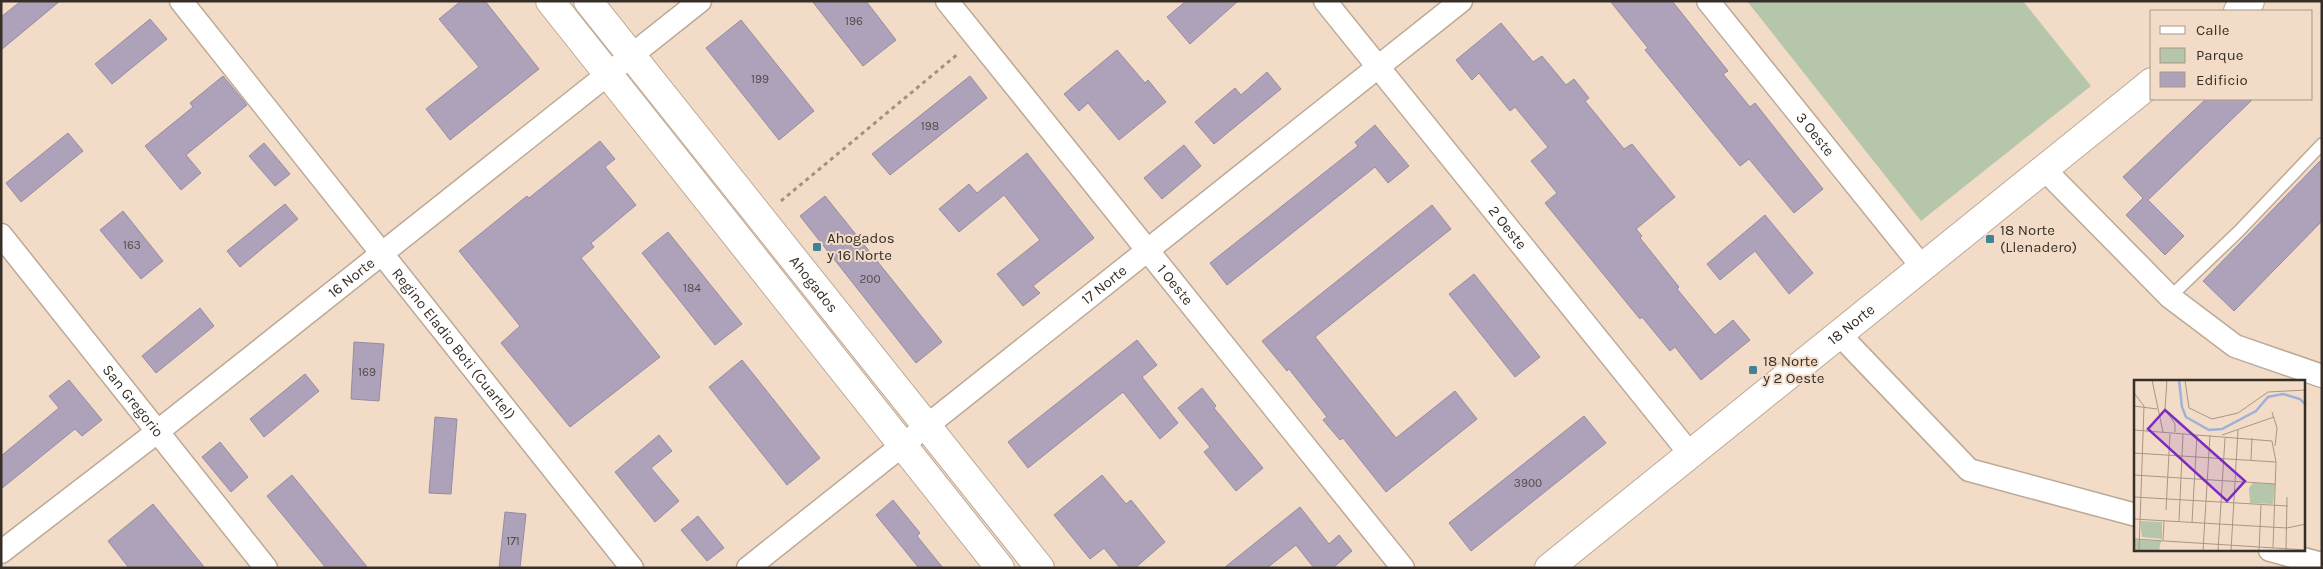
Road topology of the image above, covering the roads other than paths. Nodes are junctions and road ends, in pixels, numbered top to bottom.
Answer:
1 (181, 1) edge
2 (550, 1) edge
3 (588, 1) edge
4 (700, 1) edge
5 (947, 1) edge
6 (1324, 1) edge
7 (1461, 1) edge
8 (1708, 1) edge
9 (2250, 1) edge
10 (2239, 10) edge
11 (631, 56) junction
12 (1378, 67) junction
13 (608, 74) junction
14 (2150, 84) edge
15 (2322, 144) edge
16 (2045, 170) junction
17 (1, 235) edge
18 (1148, 251) junction
19 (381, 253) junction
20 (1923, 268) junction
21 (2170, 297) junction
22 (1840, 335) junction
23 (2322, 376) edge
24 (928, 425) junction
25 (157, 432) junction
26 (903, 446) junction
27 (1691, 454) junction
28 (2134, 513) edge
29 (1, 552) edge
30 (2277, 552) edge
31 (2322, 564) edge
32 (266, 568) edge
33 (632, 568) edge
34 (748, 568) edge
35 (1000, 568) edge
36 (1040, 568) edge
37 (1403, 568) edge
38 (1549, 568) edge

1 - 19 street, Regino Eladio Boti (Cuartel)
2 - 13 main road, Ahogados
3 - 11 main road, Ahogados
4 - 11 street, 16 Norte
5 - 18 street, 1 Oeste
6 - 12 street, 2 Oeste
7 - 12 street, 17 Norte
8 - 20 street, 3 Oeste
9 - 10 main road
11 - 13 street, 16 Norte
11 - 24 main road, Ahogados
12 - 18 street, 17 Norte
12 - 27 street, 2 Oeste
13 - 19 street, 16 Norte
13 - 26 main road, Ahogados
14 - 16 main road, 18 Norte
15 - 21 lane
16 - 20 main road, 18 Norte
16 - 21 street
17 - 25 street, San Gregorio
18 - 24 street, 17 Norte
18 - 37 street, 1 Oeste
19 - 25 street, 16 Norte
19 - 33 street, Regino Eladio Boti (Cuartel)
20 - 22 main road, 18 Norte
21 - 23 street
22 - 27 main road, 18 Norte
22 - 28 street
24 - 26 street, 17 Norte
24 - 36 main road, Ahogados
25 - 29 street, 16 Norte
25 - 32 street, San Gregorio
26 - 34 street, 17 Norte
26 - 35 main road, Ahogados
27 - 38 main road, 18 Norte
30 - 31 street

